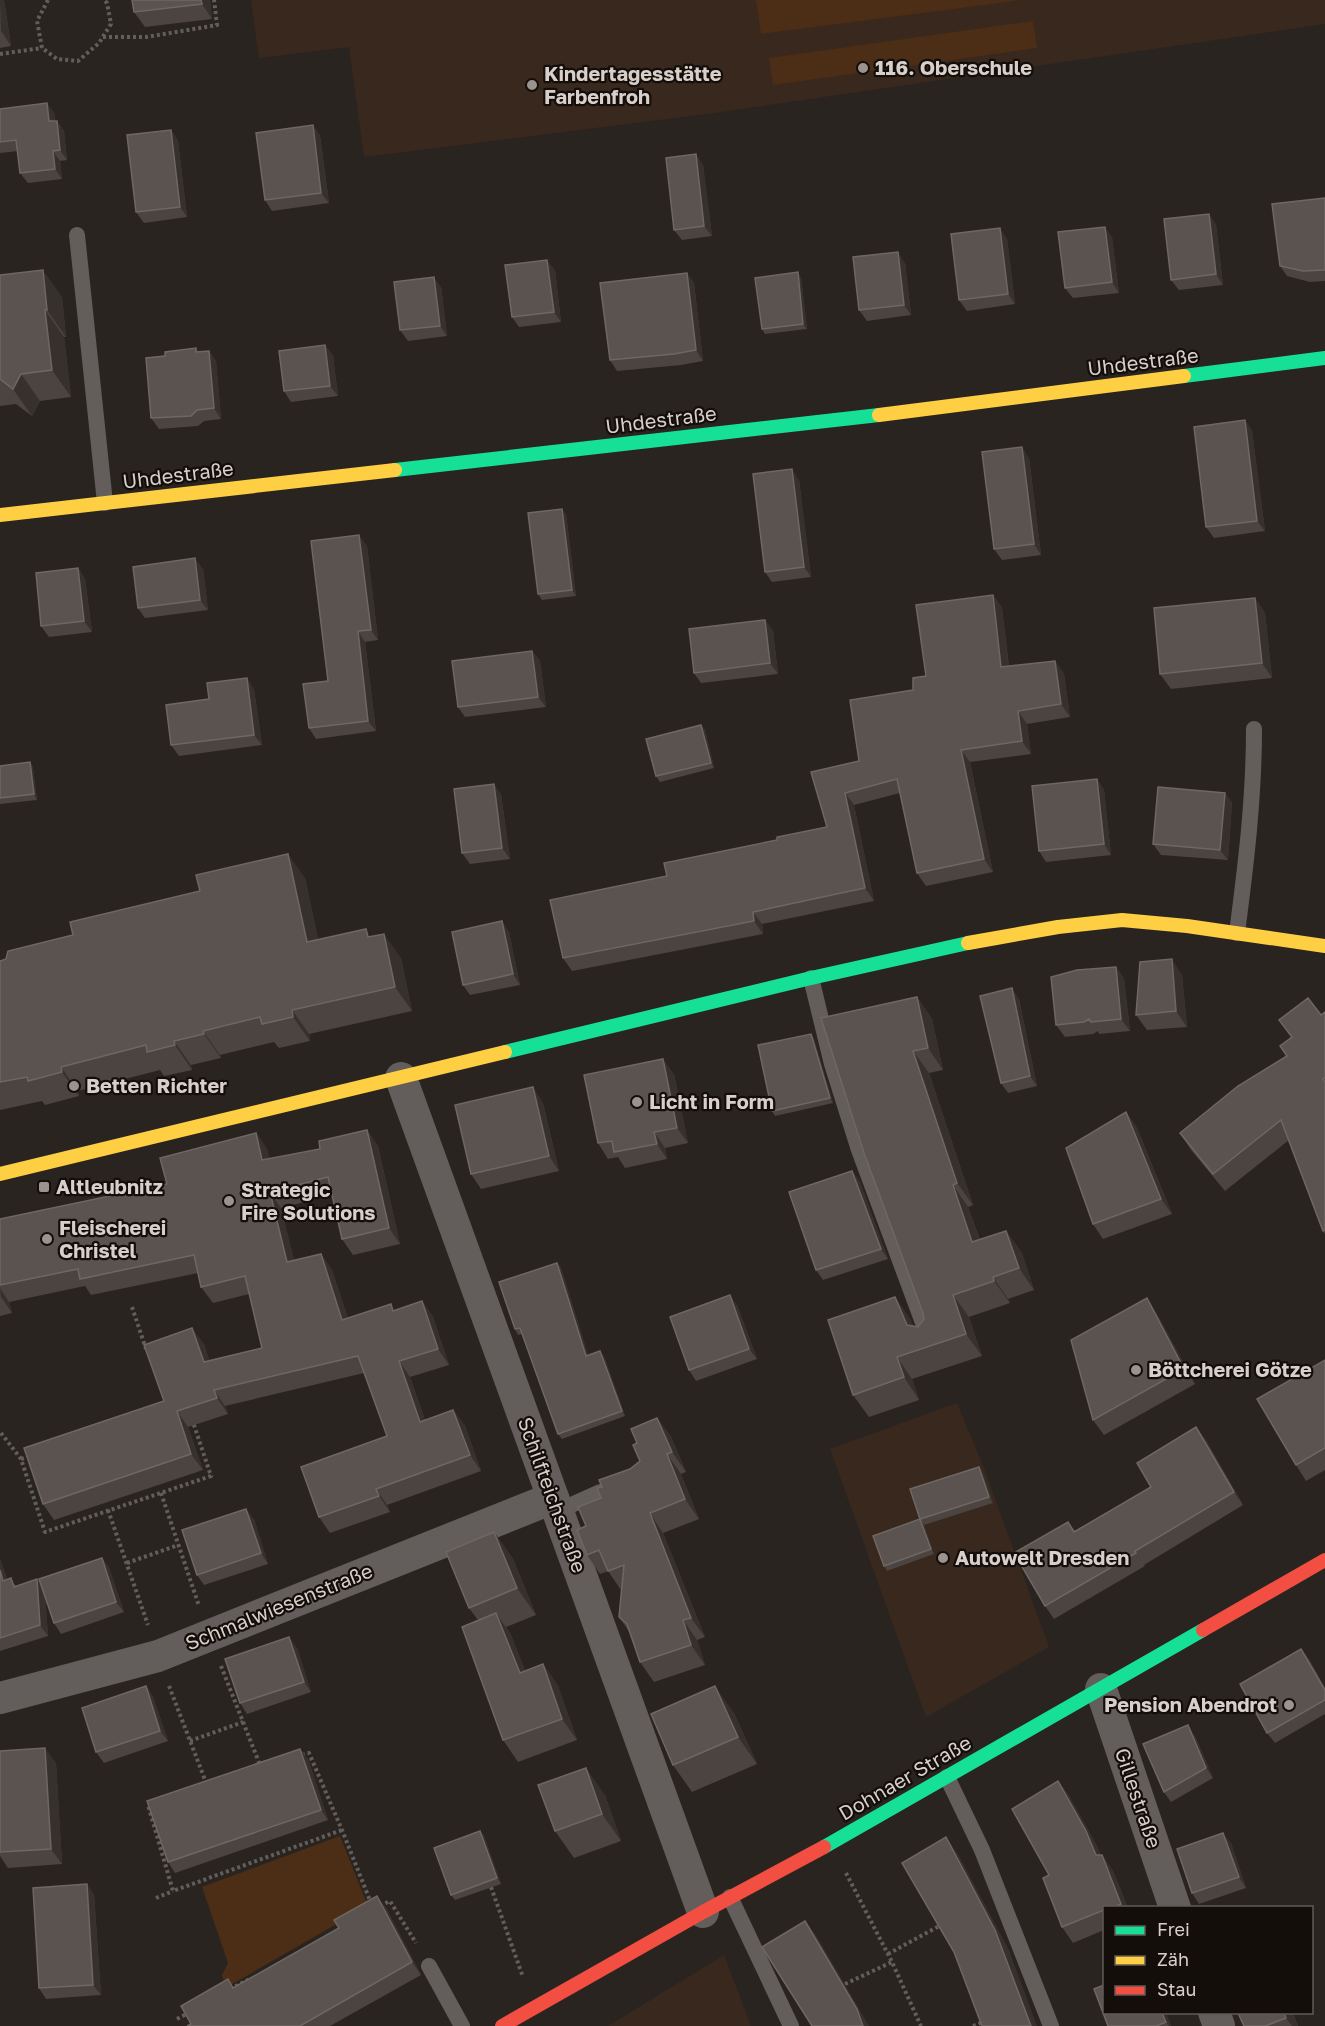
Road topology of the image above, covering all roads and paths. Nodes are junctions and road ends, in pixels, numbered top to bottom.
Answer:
1 (48, 0) edge
2 (104, 0) edge
3 (214, 0) edge
4 (102, 38) junction
5 (42, 48) junction
6 (0, 54) edge
7 (77, 235) dead end
8 (1325, 358) edge
9 (105, 503) junction
10 (0, 515) edge
11 (1254, 729) dead end
12 (1237, 933) junction
13 (1325, 946) edge
14 (811, 978) junction
15 (401, 1078) junction
16 (0, 1174) edge
17 (132, 1308) dead end
18 (929, 1339) edge
19 (150, 1359) edge
20 (191, 1416) edge
21 (1, 1433) edge
22 (32, 1456) edge
23 (21, 1460) junction
24 (176, 1479) edge
25 (631, 1483) edge
26 (178, 1487) junction
27 (161, 1493) junction
28 (555, 1504) junction
29 (95, 1506) edge
30 (108, 1510) junction
31 (96, 1515) junction
32 (178, 1545) junction
33 (1325, 1560) edge
34 (127, 1563) junction
35 (209, 1636) junction
36 (158, 1656) junction
37 (1101, 1689) junction
38 (0, 1698) edge
39 (243, 1722) junction
40 (190, 1741) junction
41 (299, 1756) edge
42 (261, 1769) edge
43 (947, 1777) junction
44 (218, 1782) edge
45 (207, 1786) junction
46 (200, 1788) edge
47 (157, 1802) edge
48 (342, 1830) junction
49 (831, 1843) junction
50 (491, 1887) edge
51 (173, 1891) junction
52 (730, 1897) junction
53 (156, 1898) dead end
54 (1174, 1906) edge
55 (703, 1912) junction
56 (941, 1925) edge
57 (888, 1954) junction
58 (892, 1962) junction
59 (429, 1966) joint
60 (256, 1975) edge
61 (845, 1984) edge
62 (230, 1996) edge
63 (535, 2007) junction
64 (197, 2008) edge
65 (177, 2019) dead end
66 (987, 2021) edge
67 (462, 2026) edge
68 (502, 2026) edge
69 (791, 2026) edge
70 (921, 2026) edge
71 (974, 2026) edge
72 (1051, 2026) edge

1 - 5 path
2 - 4 path
3 - 4 path
4 - 5 path
5 - 6 path
7 - 9 lane
8 - 9 street, Uhdestraße
9 - 10 street, Uhdestraße
11 - 12 lane
12 - 13 street
12 - 14 street
14 - 15 street
14 - 18 lane
15 - 16 street
15 - 28 street, Schilfteichstraße
17 - 19 path
20 - 26 path
21 - 23 path
22 - 23 path
23 - 31 path
24 - 26 path
25 - 28 lane
26 - 27 path
27 - 30 path
27 - 32 path
28 - 35 street, Schmalwiesenstraße
28 - 55 street, Schilfteichstraße
29 - 31 path
30 - 31 path
30 - 34 path
32 - 34 path
32 - 35 path
33 - 37 street, Dohnaer Straße
34 - 36 path
35 - 36 street, Schmalwiesenstraße
35 - 39 path
36 - 38 street, Schmalwiesenstraße
36 - 40 path
37 - 43 street, Dohnaer Straße
37 - 54 street, Gillestraße
39 - 40 path
39 - 42 path
40 - 45 path
41 - 48 path
43 - 49 street, Dohnaer Straße
43 - 72 lane
44 - 45 path
45 - 46 path
47 - 51 path
48 - 51 path
48 - 59 path
49 - 52 street, Dohnaer Straße
49 - 57 path
50 - 63 path
51 - 53 path
52 - 55 street, Dohnaer Straße
52 - 69 lane
55 - 63 street, Dohnaer Straße
56 - 57 path
57 - 58 path
58 - 61 path
58 - 70 path
59 - 67 lane
60 - 62 path
63 - 68 street, Dohnaer Straße
64 - 65 path
66 - 71 path

